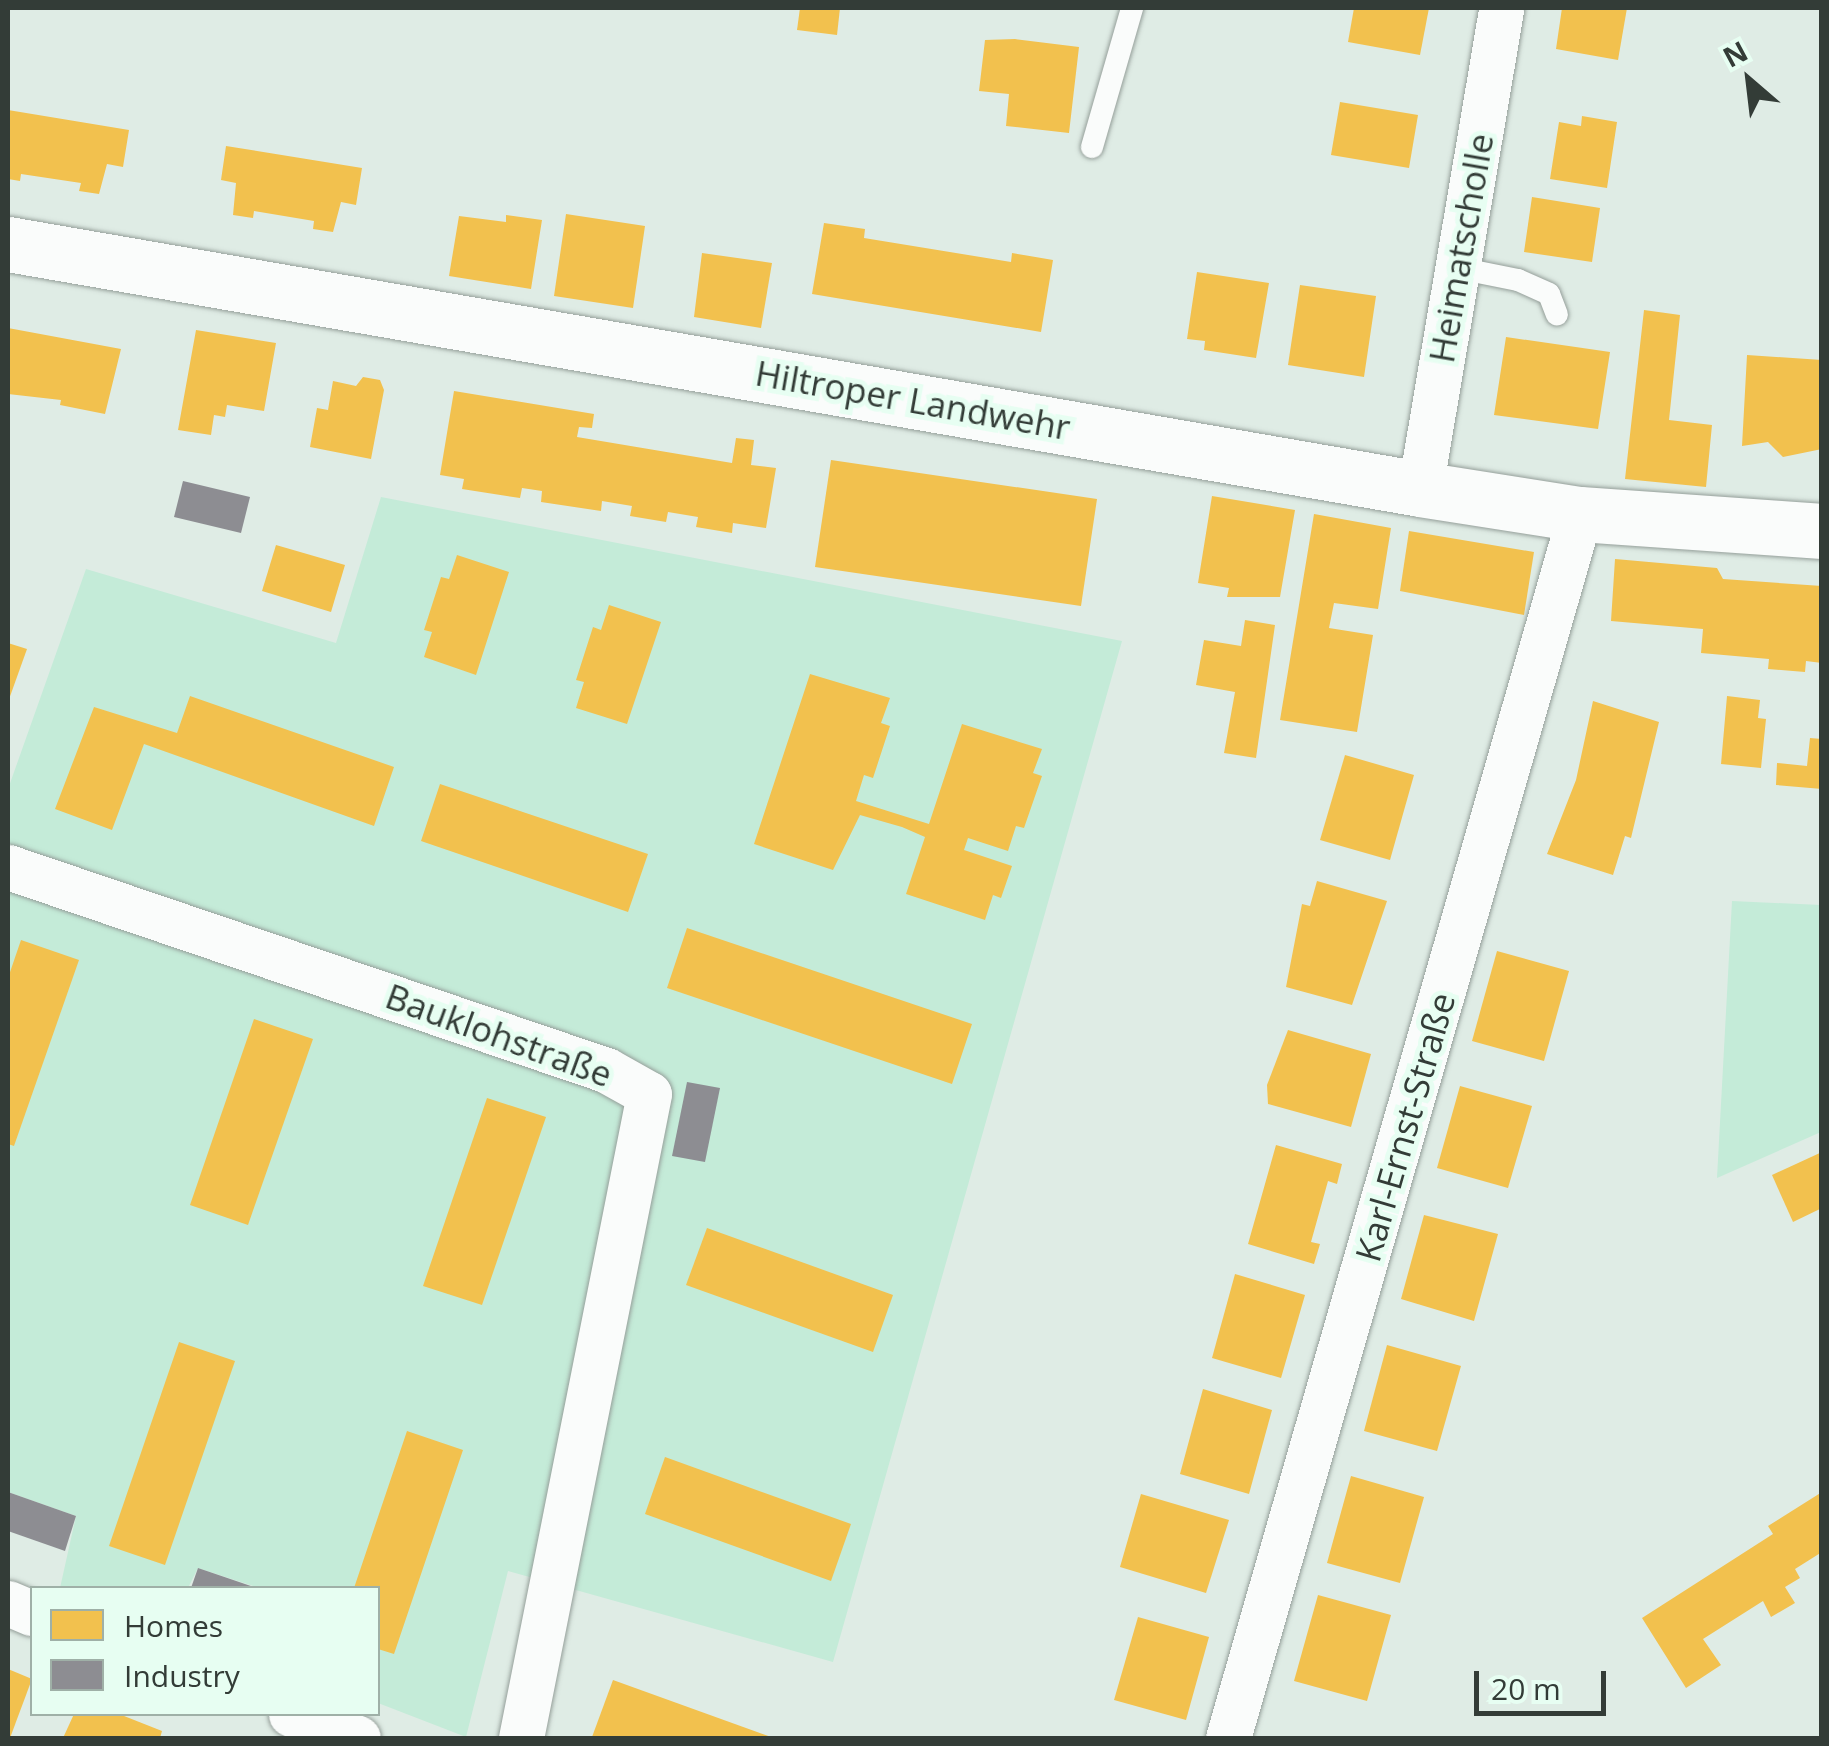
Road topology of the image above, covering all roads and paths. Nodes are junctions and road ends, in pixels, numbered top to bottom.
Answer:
1 (1132, 8) edge
2 (1501, 8) edge
3 (1092, 147) dead end
4 (8, 244) edge
5 (1458, 268) junction
6 (1556, 314) dead end
7 (1420, 489) junction
8 (1580, 514) junction
9 (1822, 531) edge
10 (8, 866) edge
11 (297, 1716) edge
12 (358, 1738) edge
13 (521, 1738) edge
14 (1228, 1738) edge

1 - 3 lane
2 - 5 street, Heimatscholle
4 - 7 street, Hiltroper Landwehr
5 - 6 lane
5 - 7 street, Heimatscholle
7 - 8 street, Hiltroper Landwehr
8 - 9 street, Hiltroper Landwehr
8 - 14 street, Karl-Ernst-Straße
10 - 13 street, Bauklohstraße
11 - 12 street

